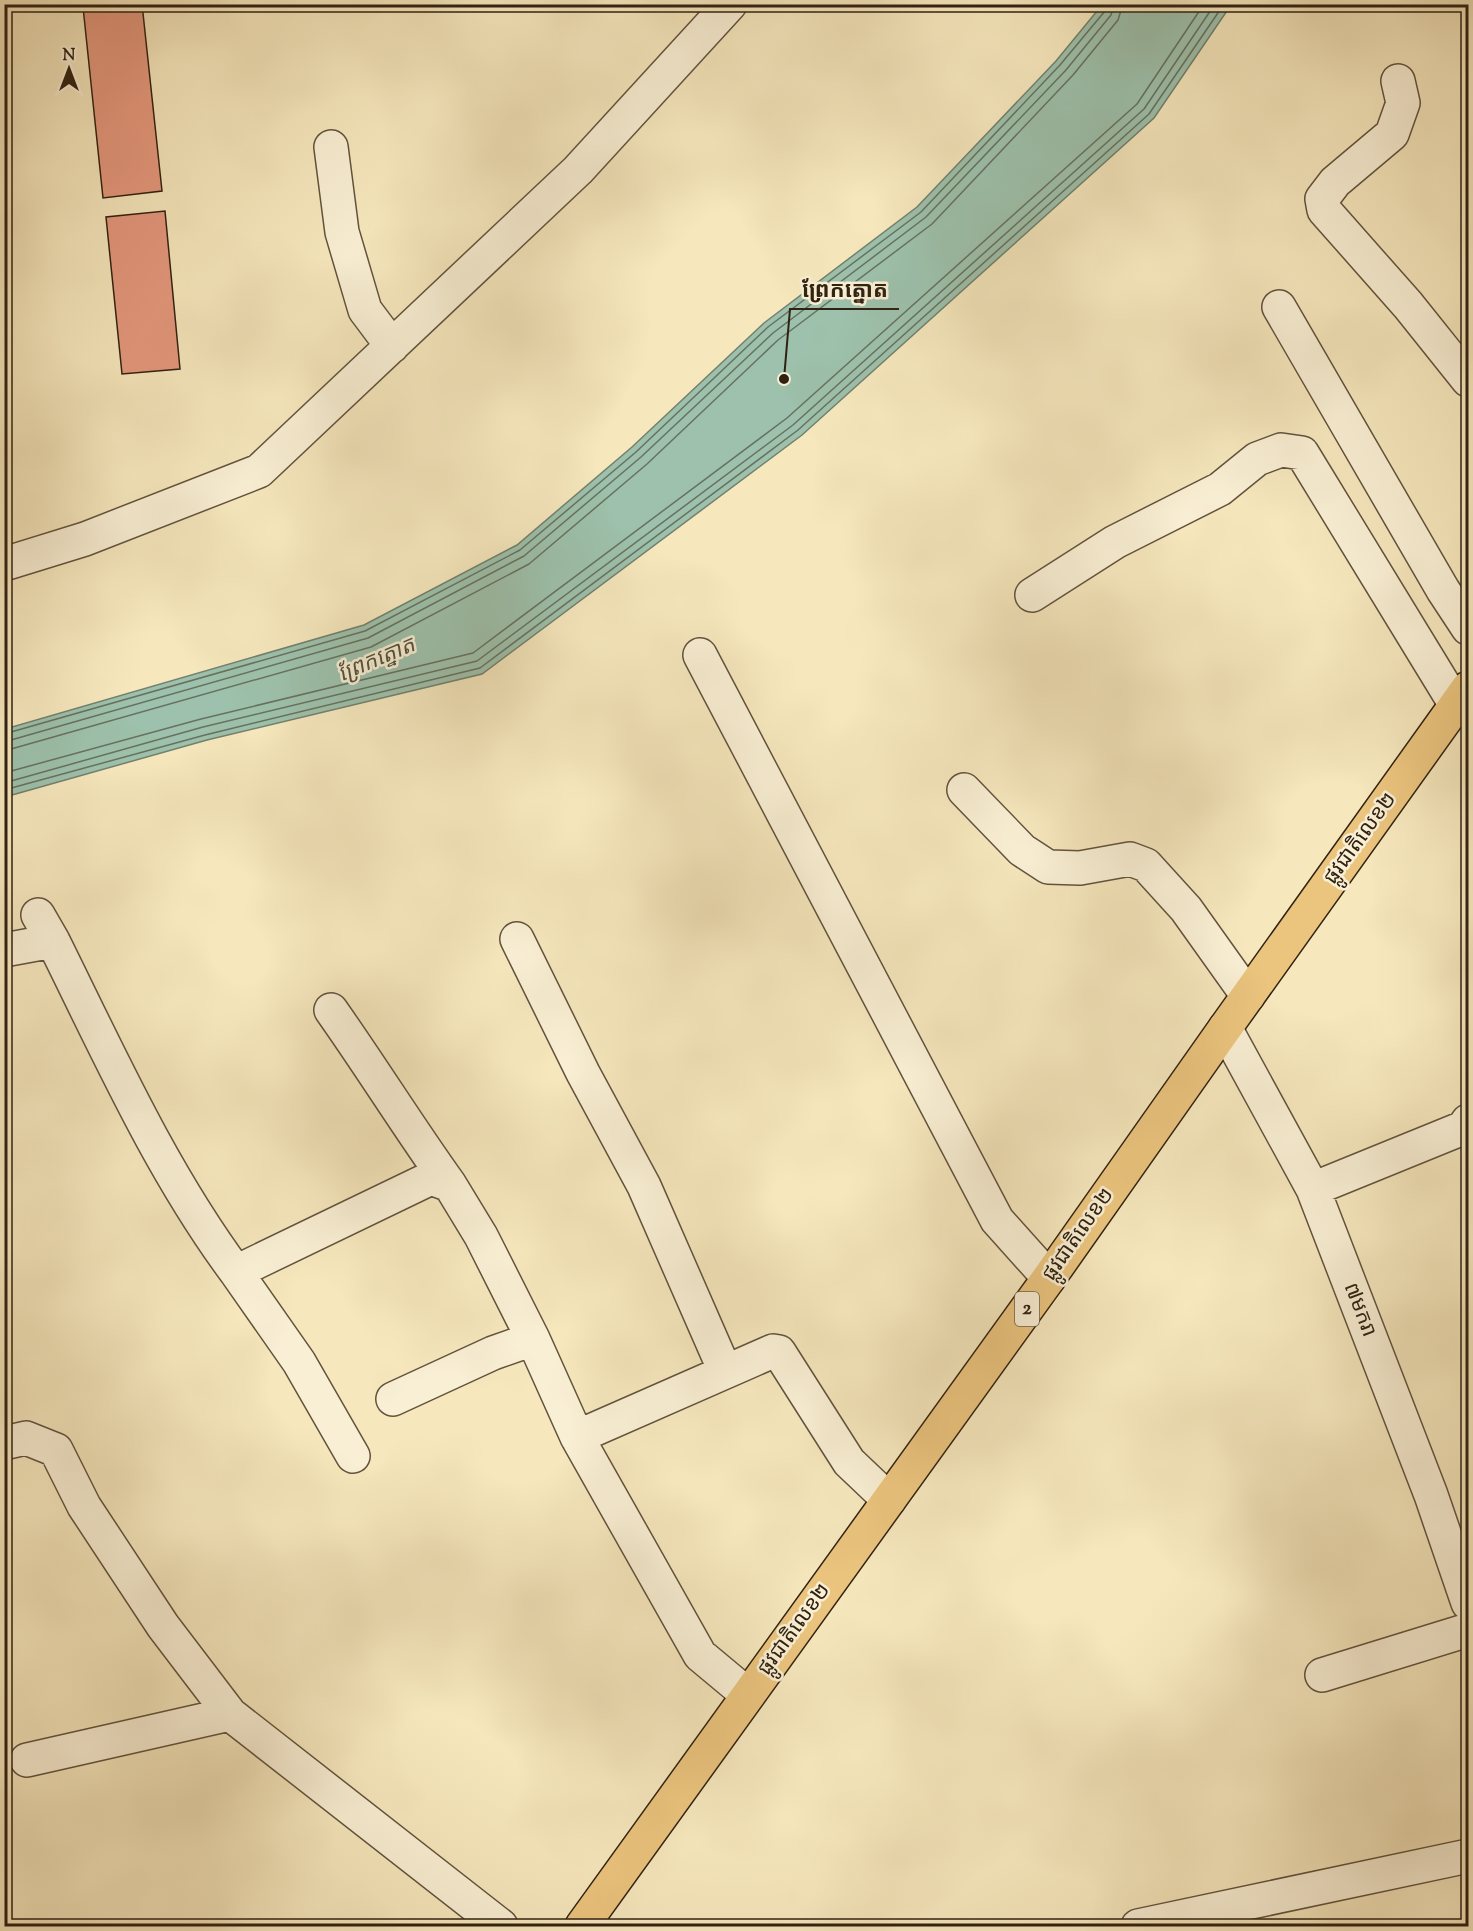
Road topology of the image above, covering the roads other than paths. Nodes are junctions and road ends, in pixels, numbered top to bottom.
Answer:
1 (730, 4) edge
2 (1398, 81) dead end
3 (331, 147) dead end
4 (1279, 307) dead end
5 (392, 346) junction
6 (1468, 380) edge
7 (4, 564) edge
8 (1032, 595) dead end
9 (1468, 628) edge
10 (700, 655) dead end
11 (1462, 697) edge
12 (964, 790) dead end
13 (517, 939) dead end
14 (4, 950) edge
15 (1248, 996) junction
16 (331, 1010) dead end
17 (1225, 1028) junction
18 (1468, 1121) edge
19 (450, 1185) junction
20 (1313, 1189) junction
21 (236, 1272) junction
22 (1049, 1278) junction
23 (533, 1339) junction
24 (725, 1371) junction
25 (393, 1400) dead end
26 (577, 1437) junction
27 (4, 1443) edge
28 (353, 1456) dead end
29 (889, 1500) junction
30 (1468, 1603) edge
31 (1468, 1630) edge
32 (1322, 1675) dead end
33 (748, 1695) junction
34 (230, 1714) junction
35 (27, 1760) dead end
36 (1468, 1857) edge
37 (501, 1926) edge
38 (582, 1926) edge
39 (1138, 1926) edge

1 - 5 street
2 - 6 street
3 - 5 street
4 - 9 street
5 - 7 street
8 - 11 street
10 - 22 street
11 - 15 highway, ផ្លូវជាតិលេខ២ / 2
12 - 15 street
13 - 24 street
14 - 21 street
15 - 17 highway, ផ្លូវជាតិលេខ២ / 2
16 - 19 street
17 - 20 street, ៧មករា
17 - 22 highway, ផ្លូវជាតិលេខ២ / 2
18 - 20 street
19 - 21 street
19 - 23 street
20 - 30 street, ៧មករា
21 - 28 street
22 - 29 highway, ផ្លូវជាតិលេខ២ / 2
23 - 25 street
23 - 26 street
24 - 26 street
24 - 29 street
26 - 33 street
27 - 34 street
29 - 33 highway, ផ្លូវជាតិលេខ២ / 2
31 - 32 street
33 - 38 highway, ផ្លូវជាតិលេខ២ / 2
34 - 35 street
34 - 37 street
36 - 39 street

